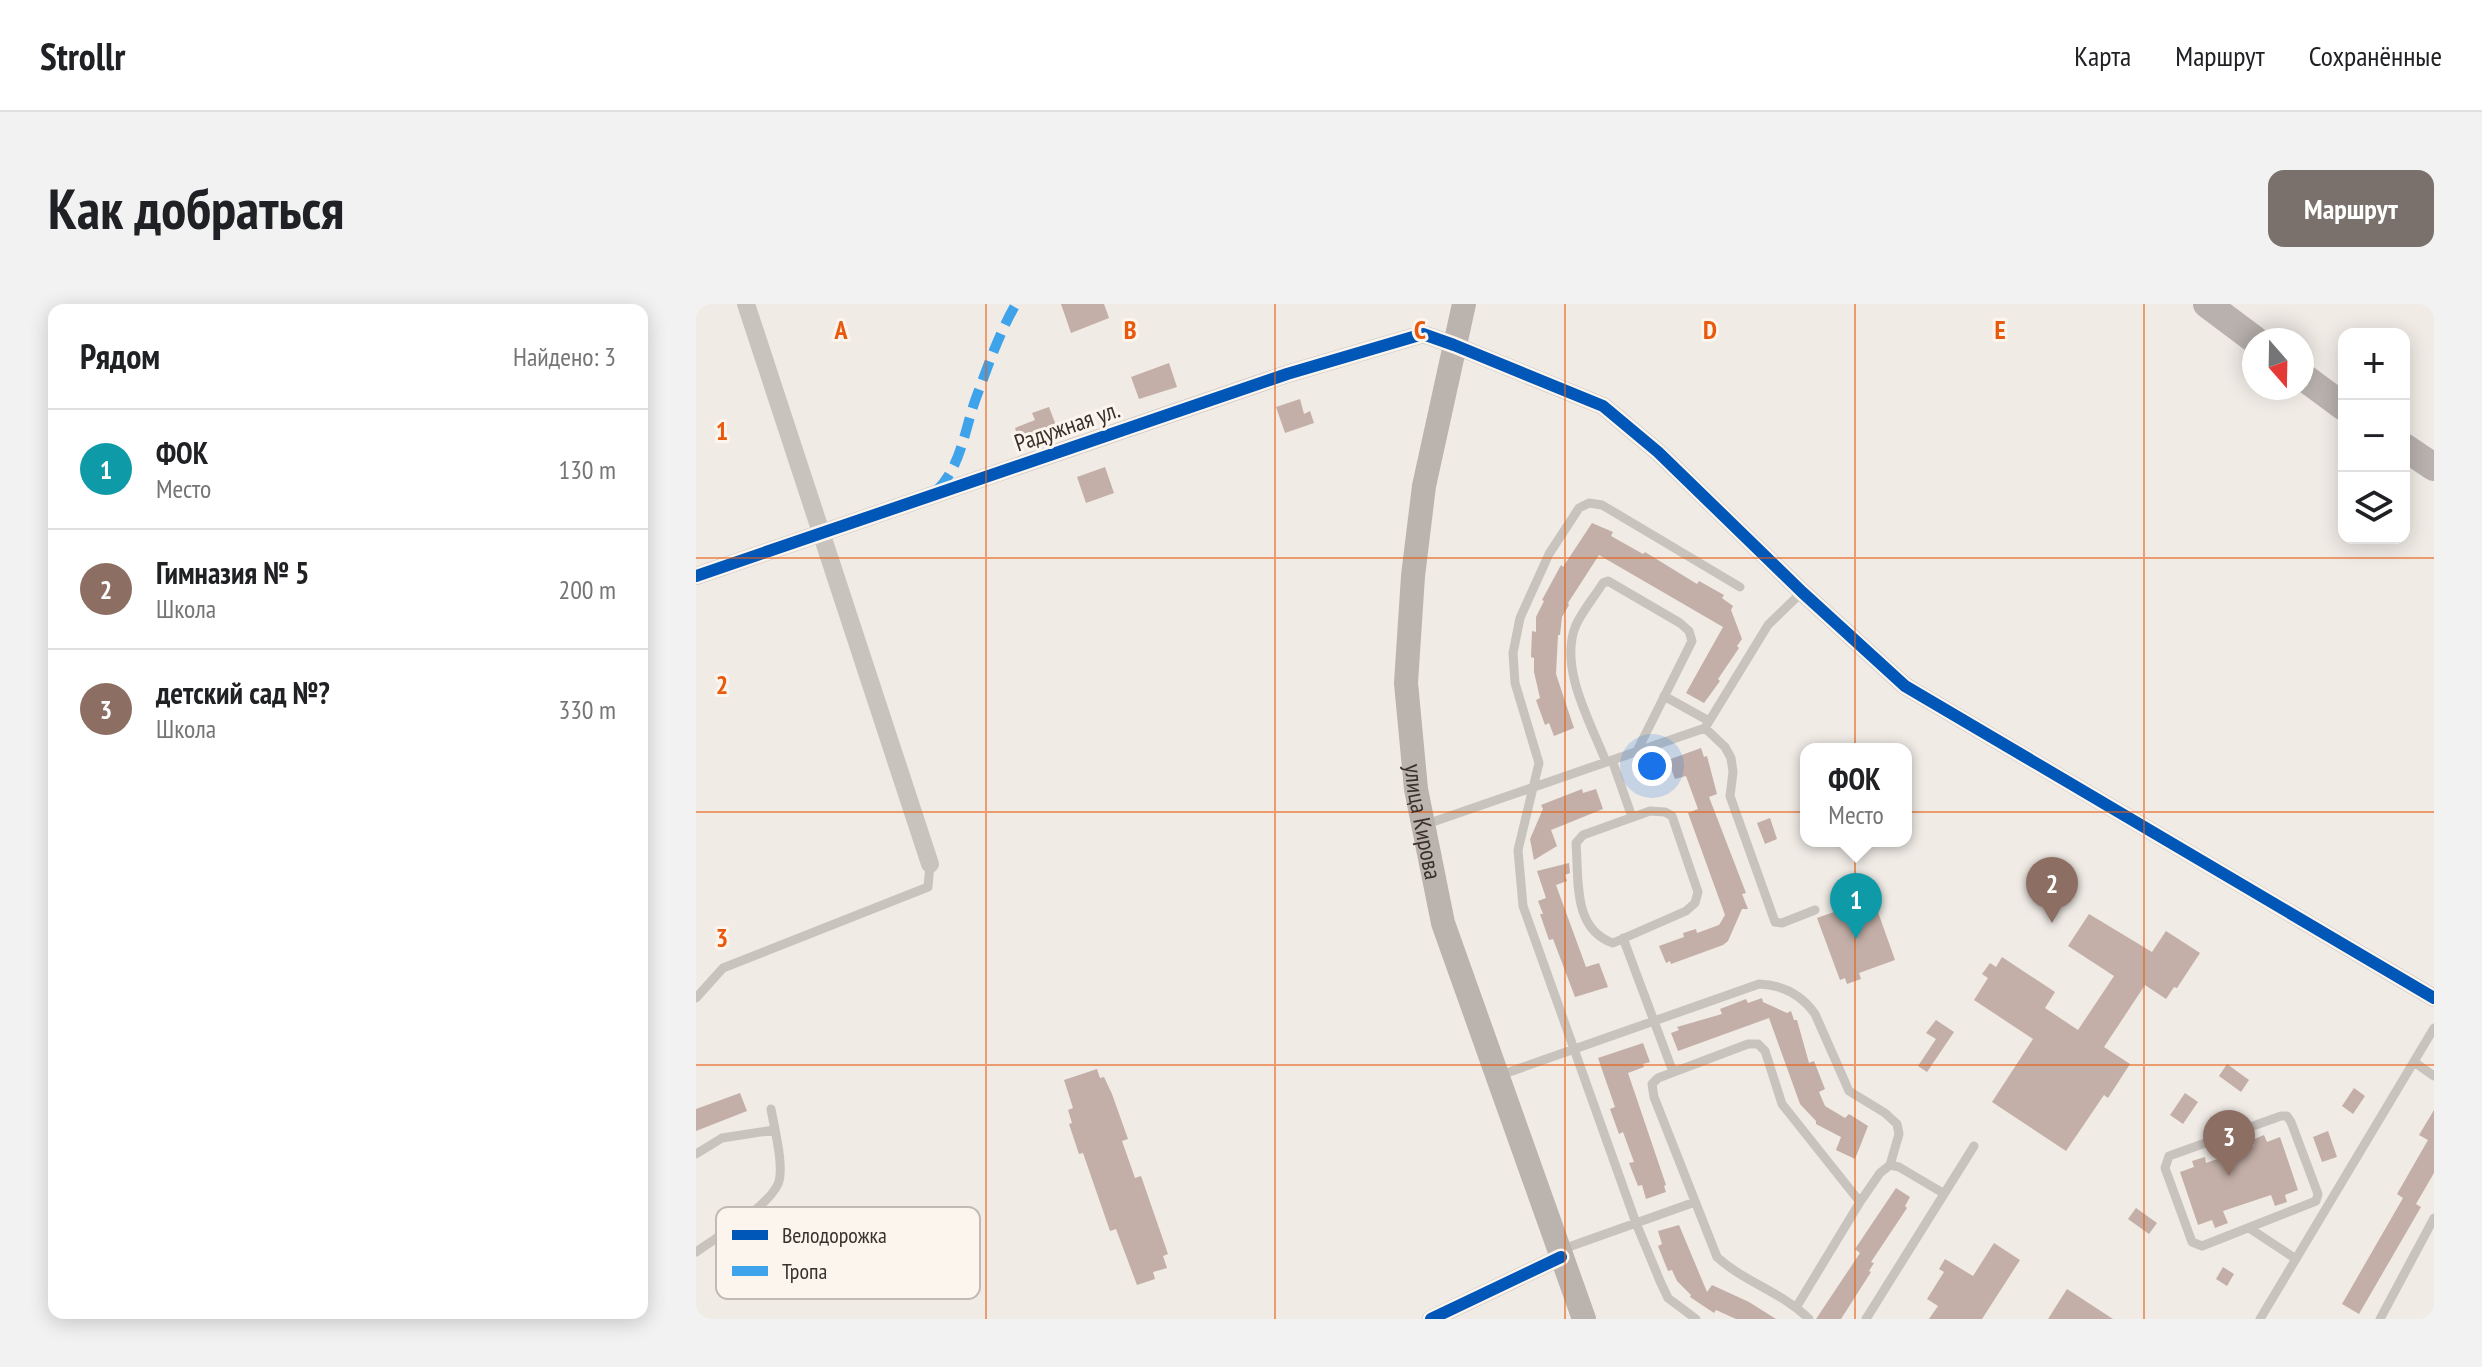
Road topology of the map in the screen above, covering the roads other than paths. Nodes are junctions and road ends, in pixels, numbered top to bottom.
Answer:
1 (746, 304) edge
2 (1464, 304) edge
3 (2207, 304) edge
4 (2225, 304) edge
5 (2256, 328) edge
6 (2242, 330) edge
7 (1454, 345) junction
8 (2314, 372) edge
9 (2314, 385) edge
10 (2338, 389) edge
11 (2338, 403) edge
12 (2410, 439) edge
13 (2410, 451) edge
14 (2434, 454) edge
15 (2434, 467) edge
16 (821, 534) junction
17 (696, 576) edge
18 (1740, 587) dead end
19 (1802, 592) junction
20 (1664, 696) junction
21 (1707, 724) junction
22 (1637, 751) junction
23 (1609, 761) junction
24 (1534, 787) junction
25 (1632, 817) junction
26 (1423, 825) junction
27 (930, 864) joint
28 (1815, 910) dead end
29 (1623, 938) junction
30 (696, 998) edge
31 (2434, 998) edge
32 (1654, 1021) junction
33 (2434, 1028) edge
34 (1574, 1049) junction
35 (2414, 1062) junction
36 (1673, 1072) junction
37 (1497, 1076) junction
38 (2434, 1076) edge
39 (771, 1109) dead end
40 (774, 1130) junction
41 (1974, 1146) dead end
42 (696, 1154) edge
43 (1890, 1165) junction
44 (1943, 1193) junction
45 (2316, 1201) junction
46 (1695, 1202) junction
47 (1860, 1202) junction
48 (758, 1207) edge
49 (2327, 1208) junction
50 (2434, 1218) edge
51 (1636, 1223) junction
52 (2249, 1228) junction
53 (716, 1238) edge
54 (696, 1252) edge
55 (1560, 1254) junction
56 (2296, 1259) junction
57 (1797, 1306) junction
58 (1431, 1319) edge
59 (1584, 1319) edge
60 (1696, 1319) edge
61 (1809, 1319) edge
62 (1866, 1319) edge
63 (2260, 1319) edge
64 (2380, 1319) edge

1 - 16 street
2 - 7 main road, улица Кирова
3 - 6 main road
4 - 5 main road
7 - 16 street, Радужная ул.
7 - 19 street, Радужная ул.
7 - 26 main road, улица Кирова
8 - 10 main road
9 - 11 main road
12 - 14 main road
13 - 15 main road
16 - 17 street, Радужная ул.
16 - 27 street
18 - 24 lane
19 - 21 lane
19 - 31 street, Радужная ул.
20 - 21 lane
20 - 22 lane
20 - 23 lane
21 - 22 lane
21 - 28 lane
22 - 23 lane
23 - 24 lane
23 - 25 lane
24 - 26 lane
24 - 34 lane
25 - 29 lane
25 - 29 lane
26 - 37 main road, улица Кирова
27 - 30 lane
29 - 32 lane
32 - 34 lane
32 - 36 lane
32 - 43 lane
33 - 35 lane
34 - 37 lane
34 - 51 lane
35 - 38 lane
35 - 49 lane
36 - 46 lane
36 - 47 lane
37 - 55 main road, улица Кирова
39 - 40 lane
40 - 42 lane
40 - 48 lane
41 - 44 lane
43 - 44 lane
43 - 47 lane
44 - 62 lane
45 - 49 lane
45 - 52 lane
45 - 52 lane
46 - 51 lane
46 - 57 lane
47 - 57 lane
49 - 56 lane
50 - 64 lane
51 - 55 lane
51 - 60 lane
52 - 56 lane
53 - 54 lane
55 - 58 street
55 - 59 main road, улица Кирова
56 - 63 lane
57 - 61 lane

